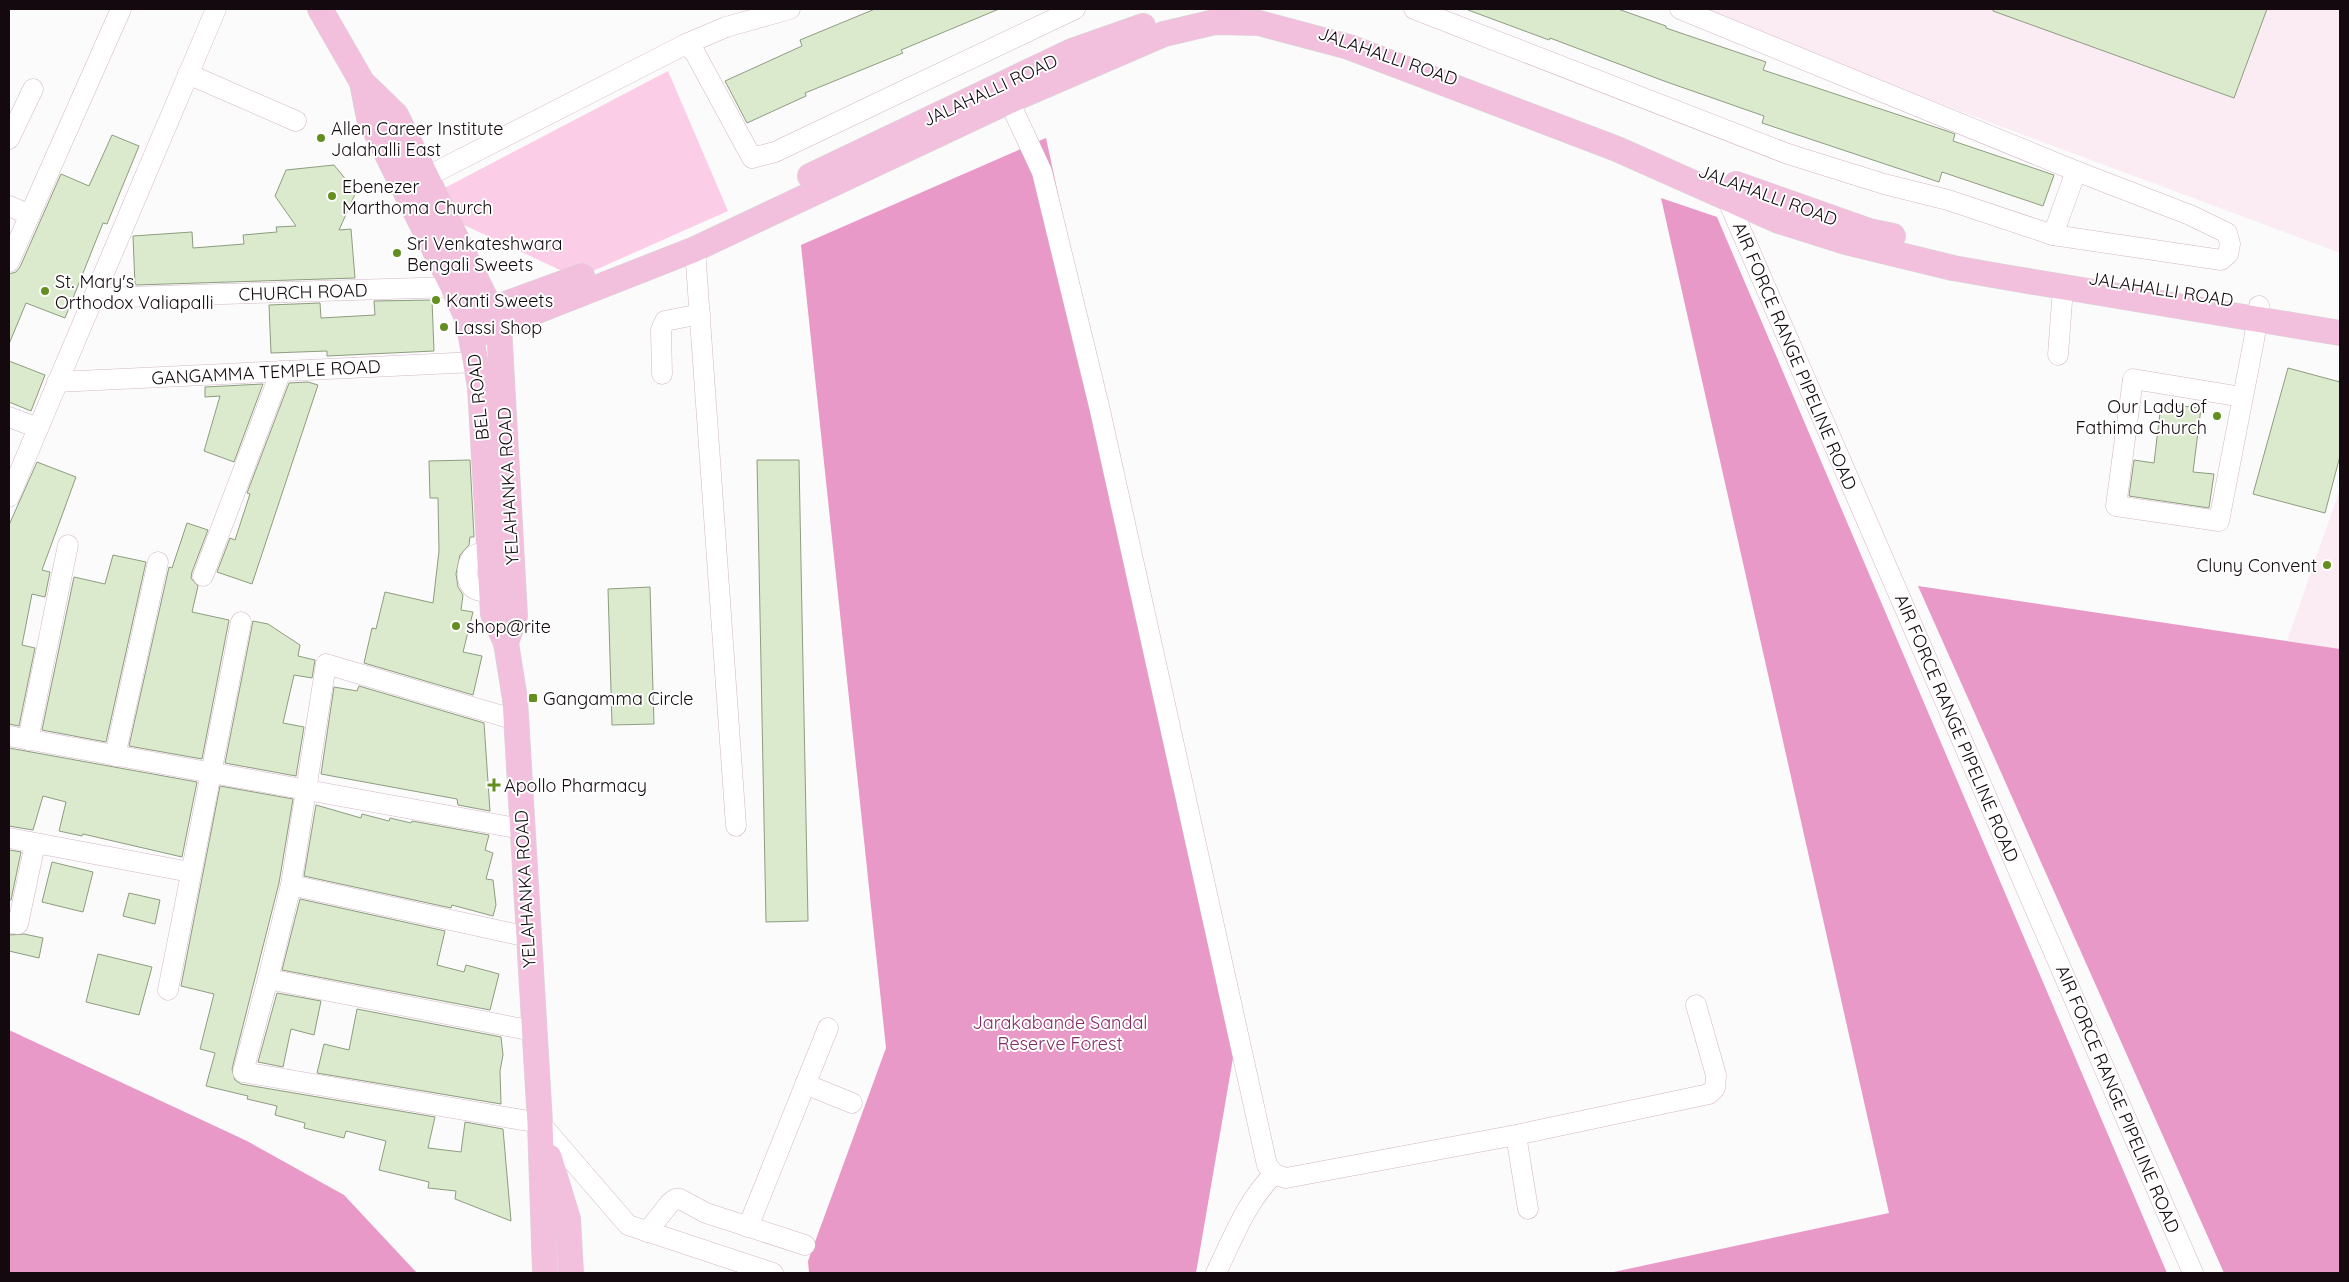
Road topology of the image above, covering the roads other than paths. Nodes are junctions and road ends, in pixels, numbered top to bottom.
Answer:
1 (121, 9) edge
2 (216, 9) edge
3 (320, 9) edge
4 (790, 9) edge
5 (1075, 9) edge
6 (1414, 9) edge
7 (1680, 9) edge
8 (742, 33) dead end
9 (704, 36) junction
10 (690, 48) junction
11 (188, 74) junction
12 (362, 82) junction
13 (33, 89) dead end
14 (1009, 101) junction
15 (296, 121) dead end
16 (9, 139) edge
17 (2076, 171) junction
18 (428, 182) junction
19 (1727, 189) junction
20 (9, 206) edge
21 (30, 214) junction
22 (2053, 235) junction
23 (695, 249) junction
24 (9, 262) edge
25 (453, 287) junction
26 (2063, 288) junction
27 (93, 298) junction
28 (2258, 313) junction
29 (700, 314) junction
30 (2340, 317) edge
31 (495, 318) junction
32 (469, 328) junction
33 (2340, 334) edge
34 (2058, 355) dead end
35 (476, 362) junction
36 (281, 371) junction
37 (662, 374) dead end
38 (56, 382) junction
39 (2242, 398) junction
40 (9, 417) edge
41 (38, 428) junction
42 (9, 497) edge
43 (68, 545) dead end
44 (158, 562) dead end
45 (203, 576) dead end
46 (241, 622) dead end
47 (506, 643) junction
48 (516, 720) junction
49 (18, 738) edge
50 (115, 756) junction
51 (210, 773) junction
52 (306, 790) junction
53 (736, 826) dead end
54 (522, 829) junction
55 (9, 838) edge
56 (35, 844) junction
57 (190, 872) junction
58 (291, 885) junction
59 (9, 923) edge
60 (528, 937) junction
61 (268, 979) junction
62 (168, 990) dead end
63 (1696, 1005) dead end
64 (828, 1028) dead end
65 (533, 1031) junction
66 (805, 1084) junction
67 (852, 1104) dead end
68 (540, 1123) junction
69 (1516, 1135) junction
70 (1274, 1174) junction
71 (1528, 1209) dead end
72 (748, 1227) junction
73 (647, 1232) junction
74 (804, 1245) dead end
75 (545, 1273) edge
76 (571, 1273) edge
77 (772, 1273) edge
78 (1216, 1273) edge
79 (2193, 1273) edge

1 - 21 street
2 - 11 street
3 - 12 main road, BEL ROAD
4 - 9 street
5 - 10 street
6 - 22 street
7 - 17 street
8 - 9 street
9 - 10 street
10 - 18 street
11 - 15 street
11 - 27 street
12 - 18 main road, BEL ROAD
12 - 25 main road, BEL ROAD
13 - 16 street
14 - 19 main road, JALAHALLI ROAD
14 - 23 main road, JALAHALLI ROAD
14 - 70 street
17 - 22 street
17 - 22 street
18 - 31 main road, BEL ROAD
19 - 26 main road
19 - 28 main road, JALAHALLI ROAD
19 - 31 main road, JALAHALLI ROAD
19 - 79 street, AIR FORCE RANGE PIPELINE ROAD
20 - 21 street
21 - 24 street
23 - 29 street
23 - 31 main road, JALAHALLI ROAD
25 - 27 street, CHURCH ROAD
25 - 32 main road, BEL ROAD
26 - 28 main road
26 - 34 street
27 - 38 street
28 - 30 main road, JALAHALLI ROAD
28 - 33 main road
28 - 39 street
29 - 37 street
29 - 53 street
31 - 32 main road, JALAHALLI ROAD
31 - 47 main road, YELAHANKA ROAD
32 - 35 main road, BEL ROAD
35 - 36 street, GANGAMMA TEMPLE ROAD
35 - 47 main road, BEL ROAD
36 - 38 street, GANGAMMA TEMPLE ROAD
36 - 45 street
38 - 41 street
39 - 39 street
40 - 41 street
41 - 42 street
43 - 49 street
44 - 50 street
46 - 51 street
47 - 48 main road, YELAHANKA ROAD
48 - 52 street
48 - 54 main road, YELAHANKA ROAD
49 - 50 street
50 - 51 street
51 - 52 street
51 - 57 street
52 - 54 street
52 - 58 street
54 - 60 main road, YELAHANKA ROAD
55 - 56 street
56 - 57 street
56 - 59 street
57 - 62 street
58 - 60 street
58 - 61 street
60 - 65 main road, YELAHANKA ROAD
61 - 65 street
61 - 68 street
63 - 69 street
64 - 66 street
65 - 68 main road, YELAHANKA ROAD
66 - 67 street
66 - 72 street
68 - 73 street
68 - 75 main road, YELAHANKA ROAD
68 - 76 main road, YELAHANKA ROAD
69 - 70 street
69 - 71 street
70 - 78 street
72 - 73 street
72 - 74 street
73 - 77 street

